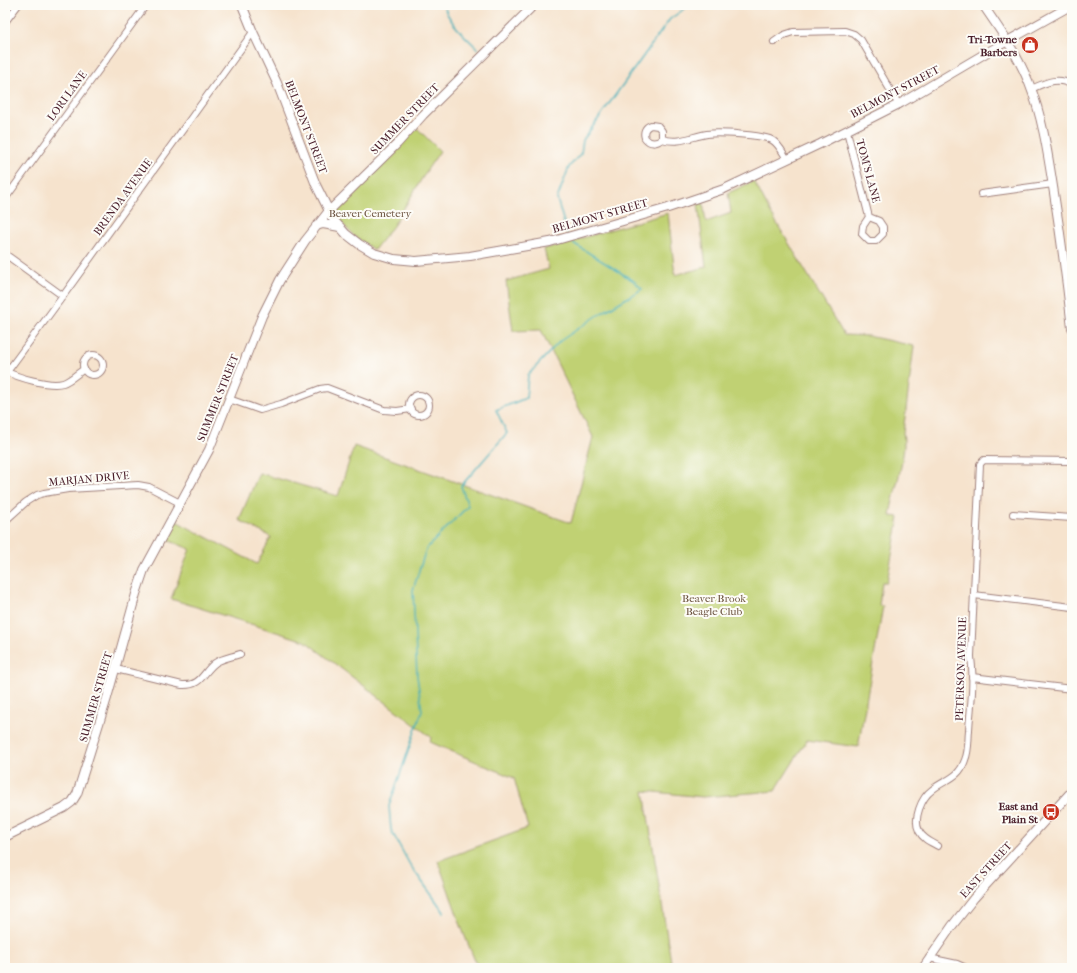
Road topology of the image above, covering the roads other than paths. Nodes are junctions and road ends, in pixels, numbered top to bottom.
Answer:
1 (18, 5) edge
2 (146, 5) edge
3 (242, 5) edge
4 (534, 5) edge
5 (1072, 5) edge
6 (985, 8) edge
7 (5, 22) edge
8 (253, 32) junction
9 (1007, 41) junction
10 (774, 42) dead end
11 (1072, 85) edge
12 (1031, 89) junction
13 (899, 104) junction
14 (847, 131) junction
15 (662, 139) dead end
16 (787, 160) junction
17 (1053, 184) junction
18 (981, 194) dead end
19 (322, 196) junction
20 (5, 199) edge
21 (341, 200) junction
22 (328, 212) junction
23 (869, 217) dead end
24 (316, 226) junction
25 (340, 228) junction
26 (5, 254) edge
27 (64, 296) junction
28 (1072, 323) edge
29 (84, 369) dead end
30 (6, 371) edge
31 (229, 399) junction
32 (411, 409) dead end
33 (1072, 462) edge
34 (180, 503) junction
35 (1013, 514) dead end
36 (1072, 518) edge
37 (5, 521) edge
38 (974, 595) junction
39 (1072, 607) edge
40 (240, 654) dead end
41 (116, 670) junction
42 (972, 677) junction
43 (1072, 689) edge
44 (1072, 791) edge
45 (5, 837) edge
46 (938, 846) dead end
47 (929, 958) junction
48 (923, 968) edge
49 (966, 968) edge

1 - 7 street
2 - 20 street, LORI LANE
3 - 8 main road, BELMONT STREET
4 - 21 main road, SUMMER STREET
5 - 9 main road, BELMONT STREET
6 - 9 main road
8 - 19 main road, BELMONT STREET
8 - 27 street, BRENDA AVENUE
9 - 12 main road
9 - 13 main road, BELMONT STREET
10 - 13 street
11 - 12 street
12 - 17 main road
13 - 14 main road, BELMONT STREET
14 - 16 main road, BELMONT STREET
14 - 23 street, TOM'S LANE
15 - 16 street
16 - 25 main road, BELMONT STREET
17 - 18 street
17 - 28 main road
19 - 21 main road
19 - 22 main road, BELMONT STREET
21 - 22 main road, SUMMER STREET
22 - 24 main road, SUMMER STREET
22 - 25 main road, BELMONT STREET
24 - 25 main road
24 - 31 main road, SUMMER STREET
26 - 27 street
27 - 30 street, BRENDA AVENUE
29 - 30 street
31 - 32 street
31 - 34 main road, SUMMER STREET
33 - 38 street, PETERSON AVENUE
34 - 37 street, MARJAN DRIVE
34 - 41 main road, SUMMER STREET
35 - 36 street
38 - 39 street
38 - 42 street, PETERSON AVENUE
40 - 41 street
41 - 45 main road, SUMMER STREET
42 - 43 street
42 - 46 street, PETERSON AVENUE
44 - 47 main road, EAST STREET
47 - 48 main road, EAST STREET
47 - 49 street

